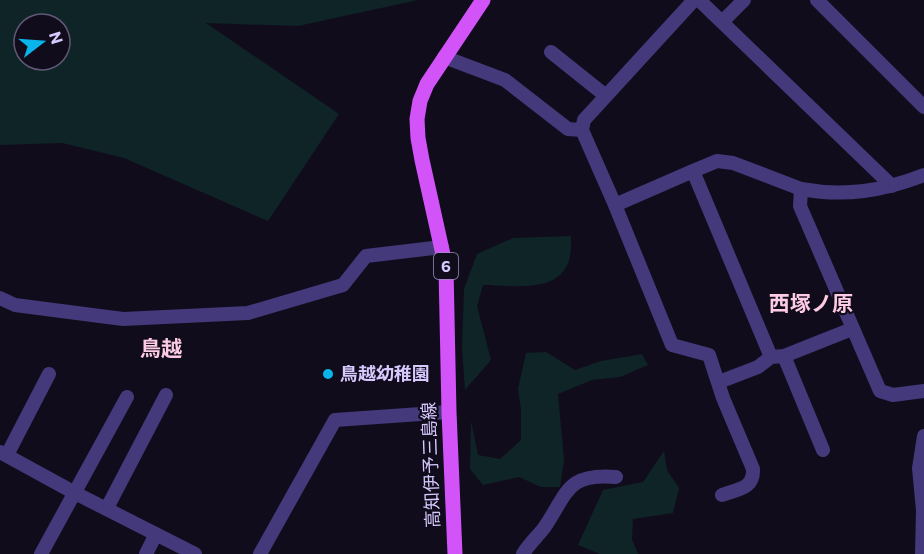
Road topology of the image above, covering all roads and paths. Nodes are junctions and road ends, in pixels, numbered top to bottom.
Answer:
1 (483, 0) edge
2 (694, 0) edge
3 (699, 0) edge
4 (744, 0) edge
5 (817, 0) edge
6 (722, 22) junction
7 (551, 52) dead end
8 (444, 57) junction
9 (606, 96) junction
10 (924, 107) edge
11 (582, 130) junction
12 (693, 171) junction
13 (924, 175) edge
14 (891, 186) junction
15 (801, 189) junction
16 (615, 205) junction
17 (442, 247) junction
18 (0, 297) edge
19 (852, 329) junction
20 (778, 357) junction
21 (49, 374) dead end
22 (719, 382) junction
23 (924, 391) edge
24 (166, 395) dead end
25 (127, 397) dead end
26 (449, 412) junction
27 (924, 436) edge
28 (823, 450) dead end
29 (3, 453) edge
30 (616, 477) dead end
31 (75, 493) junction
32 (722, 495) dead end
33 (107, 508) junction
34 (156, 534) junction
35 (41, 554) edge
36 (146, 554) edge
37 (195, 554) edge
38 (260, 554) edge
39 (454, 554) edge
40 (523, 554) edge
41 (922, 554) edge

1 - 8 main road, 高知伊予三島線 / 6
2 - 9 street
3 - 6 street
4 - 6 street
5 - 10 street
6 - 14 street
7 - 9 street
8 - 11 street
8 - 17 main road, 高知伊予三島線 / 6
9 - 11 street
11 - 16 street
12 - 15 street
12 - 16 street
12 - 20 street
13 - 14 street
14 - 15 street
15 - 19 street
16 - 22 street
17 - 18 street
17 - 26 main road, 高知伊予三島線 / 6
19 - 20 street
19 - 23 street
20 - 22 street
20 - 28 street
21 - 29 street
22 - 32 street
24 - 33 street
25 - 31 street
26 - 38 street
26 - 39 main road, 高知伊予三島線 / 6
27 - 41 street
29 - 31 street
30 - 40 street
31 - 33 street
31 - 35 street
33 - 34 street
34 - 36 street
34 - 37 street

